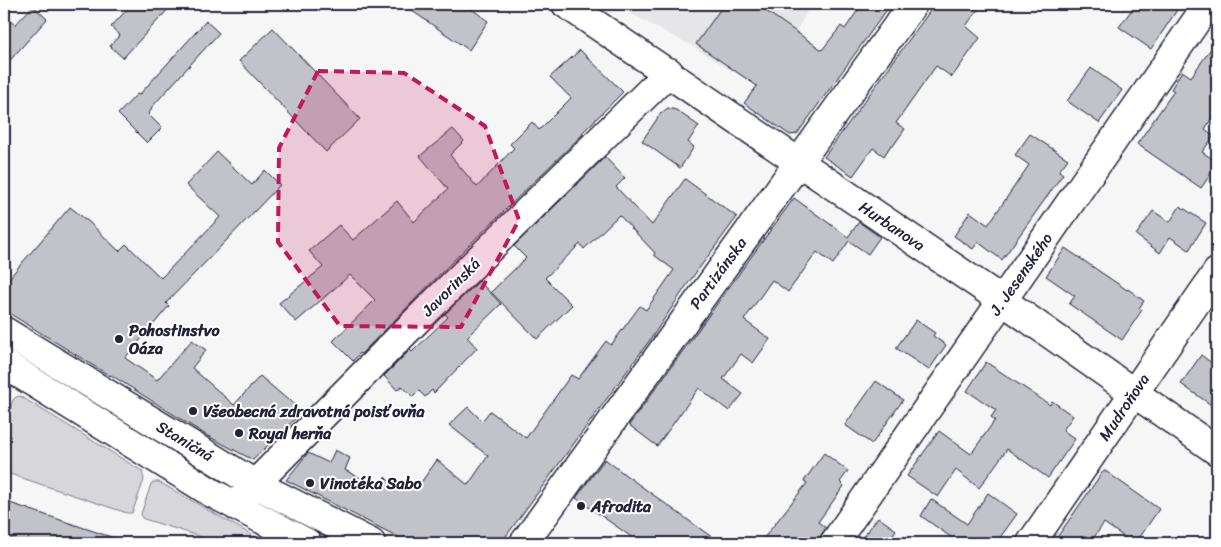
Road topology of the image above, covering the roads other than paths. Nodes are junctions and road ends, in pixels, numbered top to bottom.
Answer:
1 (566, 4) edge
2 (913, 4) edge
3 (1208, 4) edge
4 (668, 72) junction
5 (798, 162) junction
6 (1217, 272) edge
7 (1003, 301) junction
8 (4, 331) edge
9 (4, 364) edge
10 (1133, 392) junction
11 (1217, 451) edge
12 (255, 484) junction
13 (236, 506) junction
14 (307, 543) edge
15 (371, 543) edge
16 (524, 543) edge
17 (834, 543) edge
18 (1031, 543) edge

1 - 4 street, Hurbanova
2 - 5 street, Partizánska
3 - 7 street, J. Jesenského
4 - 5 street, Hurbanova
4 - 12 street, Javorinská
5 - 7 street, Hurbanova
5 - 16 street, Partizánska
6 - 10 street, Mudroňova
7 - 10 street, Hurbanova
7 - 17 street, J. Jesenského
8 - 12 street, Staničná
9 - 13 street, Staničná
10 - 11 street, Hurbanova
10 - 18 street, Mudroňova
12 - 13 street, Javorinská
12 - 15 street, Staničná
13 - 14 street, Staničná

